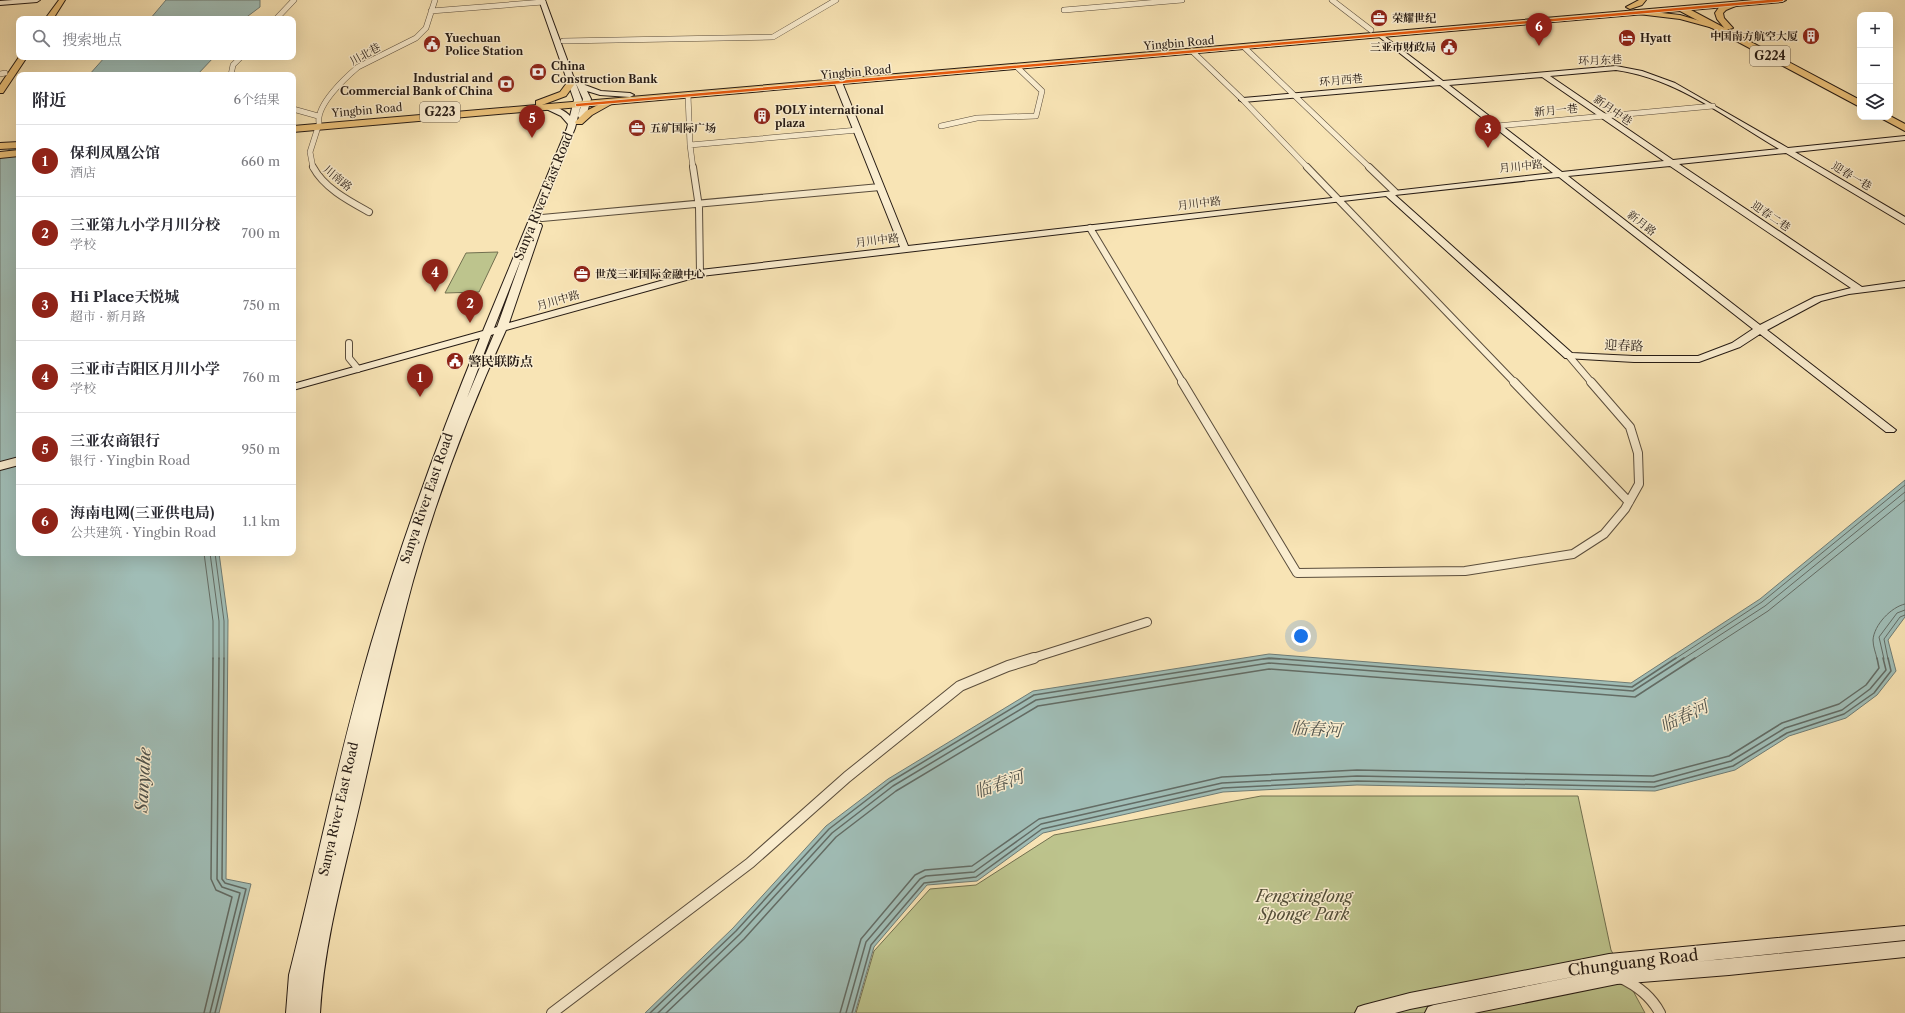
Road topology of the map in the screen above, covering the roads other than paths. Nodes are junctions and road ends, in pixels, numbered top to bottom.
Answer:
1 (13, 0) edge
2 (37, 0) edge
3 (54, 0) edge
4 (62, 0) edge
5 (294, 0) edge
6 (435, 0) edge
7 (836, 0) edge
8 (1182, 0) edge
9 (1332, 0) edge
10 (1643, 0) edge
11 (1713, 0) edge
12 (1782, 0) edge
13 (544, 1) edge
14 (0, 2) edge
15 (1677, 4) edge
16 (1736, 4) junction
17 (1630, 7) junction
18 (1064, 10) dead end
19 (431, 11) junction
20 (1638, 12) junction
21 (43, 16) edge
22 (51, 16) edge
23 (279, 16) edge
24 (1714, 26) junction
25 (1729, 28) junction
26 (1371, 30) junction
27 (1380, 35) junction
28 (562, 41) junction
29 (1244, 47) junction
30 (1192, 51) junction
31 (16, 56) edge
32 (21, 60) edge
33 (238, 60) edge
34 (1017, 67) junction
35 (232, 72) edge
36 (1543, 74) junction
37 (2, 75) edge
38 (572, 82) junction
39 (838, 82) junction
40 (1442, 83) junction
41 (582, 87) junction
42 (0, 91) edge
43 (1857, 94) edge
44 (630, 95) junction
45 (688, 96) junction
46 (1295, 96) junction
47 (1243, 100) junction
48 (612, 101) junction
49 (582, 102) junction
50 (1857, 102) edge
51 (543, 105) junction
52 (1713, 106) junction
53 (296, 110) edge
54 (1893, 114) edge
55 (1602, 116) junction
56 (1890, 120) edge
57 (1905, 120) edge
58 (318, 122) junction
59 (576, 123) junction
60 (296, 125) edge
61 (941, 126) dead end
62 (1497, 126) junction
63 (296, 128) edge
64 (1905, 128) edge
65 (858, 130) junction
66 (1905, 138) edge
67 (16, 145) edge
68 (690, 145) junction
69 (0, 146) edge
70 (16, 148) edge
71 (0, 150) edge
72 (1787, 150) junction
73 (16, 153) edge
74 (0, 155) edge
75 (1671, 163) junction
76 (1560, 174) junction
77 (880, 187) junction
78 (1392, 192) junction
79 (1339, 199) junction
80 (698, 204) junction
81 (368, 212) dead end
82 (542, 218) junction
83 (1905, 221) edge
84 (1090, 228) junction
85 (905, 249) junction
86 (700, 273) junction
87 (1905, 284) edge
88 (1859, 289) junction
89 (502, 328) junction
90 (1760, 329) junction
91 (486, 334) junction
92 (349, 343) dead end
93 (1569, 356) junction
94 (358, 369) junction
95 (296, 386) edge
96 (1890, 430) dead end
97 (16, 462) edge
98 (0, 466) edge
99 (1629, 502) junction
100 (1147, 622) dead end
101 (1905, 933) edge
102 (1905, 949) edge
103 (1589, 973) junction
104 (1617, 976) junction
105 (296, 1013) edge
106 (311, 1013) edge
107 (552, 1013) edge
108 (1364, 1013) edge
109 (1434, 1013) edge
110 (1660, 1013) edge

1 - 14 street
2 - 14 street
3 - 21 main road
4 - 22 main road
5 - 23 street
6 - 19 street, 川北巷
7 - 28 street
8 - 18 street
9 - 26 street
10 - 17 main road
11 - 15 highway, Yingbin Road / G223
12 - 16 highway, Yingbin Road / G223
13 - 19 street
13 - 28 street
13 - 38 street
15 - 16 highway, Yingbin Road / G223
15 - 17 highway, Yingbin Road / G223
15 - 20 highway, Yingbin Road / G223
15 - 24 highway, G224
15 - 25 highway, G224
16 - 25 main road
17 - 26 highway, Yingbin Road / G223
19 - 58 street, 川北巷
20 - 24 main road
20 - 27 highway, Yingbin Road / G223
24 - 50 highway, G224
25 - 43 highway, G224
26 - 44 highway, Yingbin Road / G223
27 - 29 highway, Yingbin Road / G223
27 - 40 street, 新月路
28 - 41 street
29 - 30 highway, Yingbin Road / G223
29 - 46 street
30 - 34 highway, Yingbin Road / G223
30 - 47 street
31 - 37 main road
32 - 42 main road
33 - 35 street
34 - 39 highway, Yingbin Road / G223
34 - 61 street
36 - 40 street, 环月东巷
36 - 52 street, 环月东巷
36 - 55 street, 新月中巷
38 - 49 street
38 - 51 main road
39 - 45 highway, Yingbin Road / G223
39 - 65 street
40 - 46 street, 环月西巷
40 - 62 street, 新月路
41 - 44 street
41 - 49 street
44 - 49 highway, Yingbin Road / G223
45 - 48 highway, Yingbin Road / G223
45 - 68 street
46 - 47 street, 环月西巷
46 - 78 street
47 - 79 street
48 - 49 highway, Yingbin Road / G223
48 - 59 main road
49 - 51 highway, Yingbin Road / G223
49 - 59 street, Sanya River East Road
51 - 58 highway, Yingbin Road / G223
51 - 59 street
52 - 55 street, 新月一巷
52 - 72 street, 环月东巷
53 - 58 street
54 - 57 highway
55 - 62 street, 新月一巷
55 - 75 street, 新月中巷
56 - 64 highway
58 - 60 highway, Yingbin Road / G223
58 - 63 highway, Yingbin Road / G223
58 - 81 street, 川南路
59 - 82 street, Sanya River East Road
59 - 91 street, Sanya River East Road
62 - 76 street, 新月路
65 - 68 street
65 - 77 street
66 - 72 street, 月川中路
67 - 69 main road
68 - 80 street
70 - 71 highway
72 - 75 street, 月川中路
72 - 83 street, 迎春一巷
73 - 74 highway
75 - 76 street, 月川中路
75 - 88 street, 迎春二巷
76 - 78 street, 月川中路
76 - 90 street, 新月路
77 - 80 street
77 - 85 street
78 - 79 street, 月川中路
78 - 93 street
79 - 84 street, 月川中路
79 - 99 street
80 - 82 street
80 - 86 street
82 - 89 street, Sanya River East Road
84 - 85 street, 月川中路
84 - 99 street
85 - 86 street, 月川中路
86 - 89 street, 月川中路
87 - 88 street, 迎春路
88 - 90 street, 迎春路
89 - 91 street, 月川中路
89 - 106 street, Sanya River East Road
90 - 93 street, 迎春路
90 - 96 street, 新月路
91 - 94 street, 月川中路
91 - 105 street, Sanya River East Road
92 - 94 street
93 - 99 street
94 - 95 street, 月川中路
97 - 98 street
100 - 107 street
101 - 103 street, Chunguang Road
102 - 104 street, Chunguang Road
103 - 104 street, Chunguang Road
103 - 108 street, Chunguang Road
103 - 109 street, Chunguang Road
104 - 110 street

